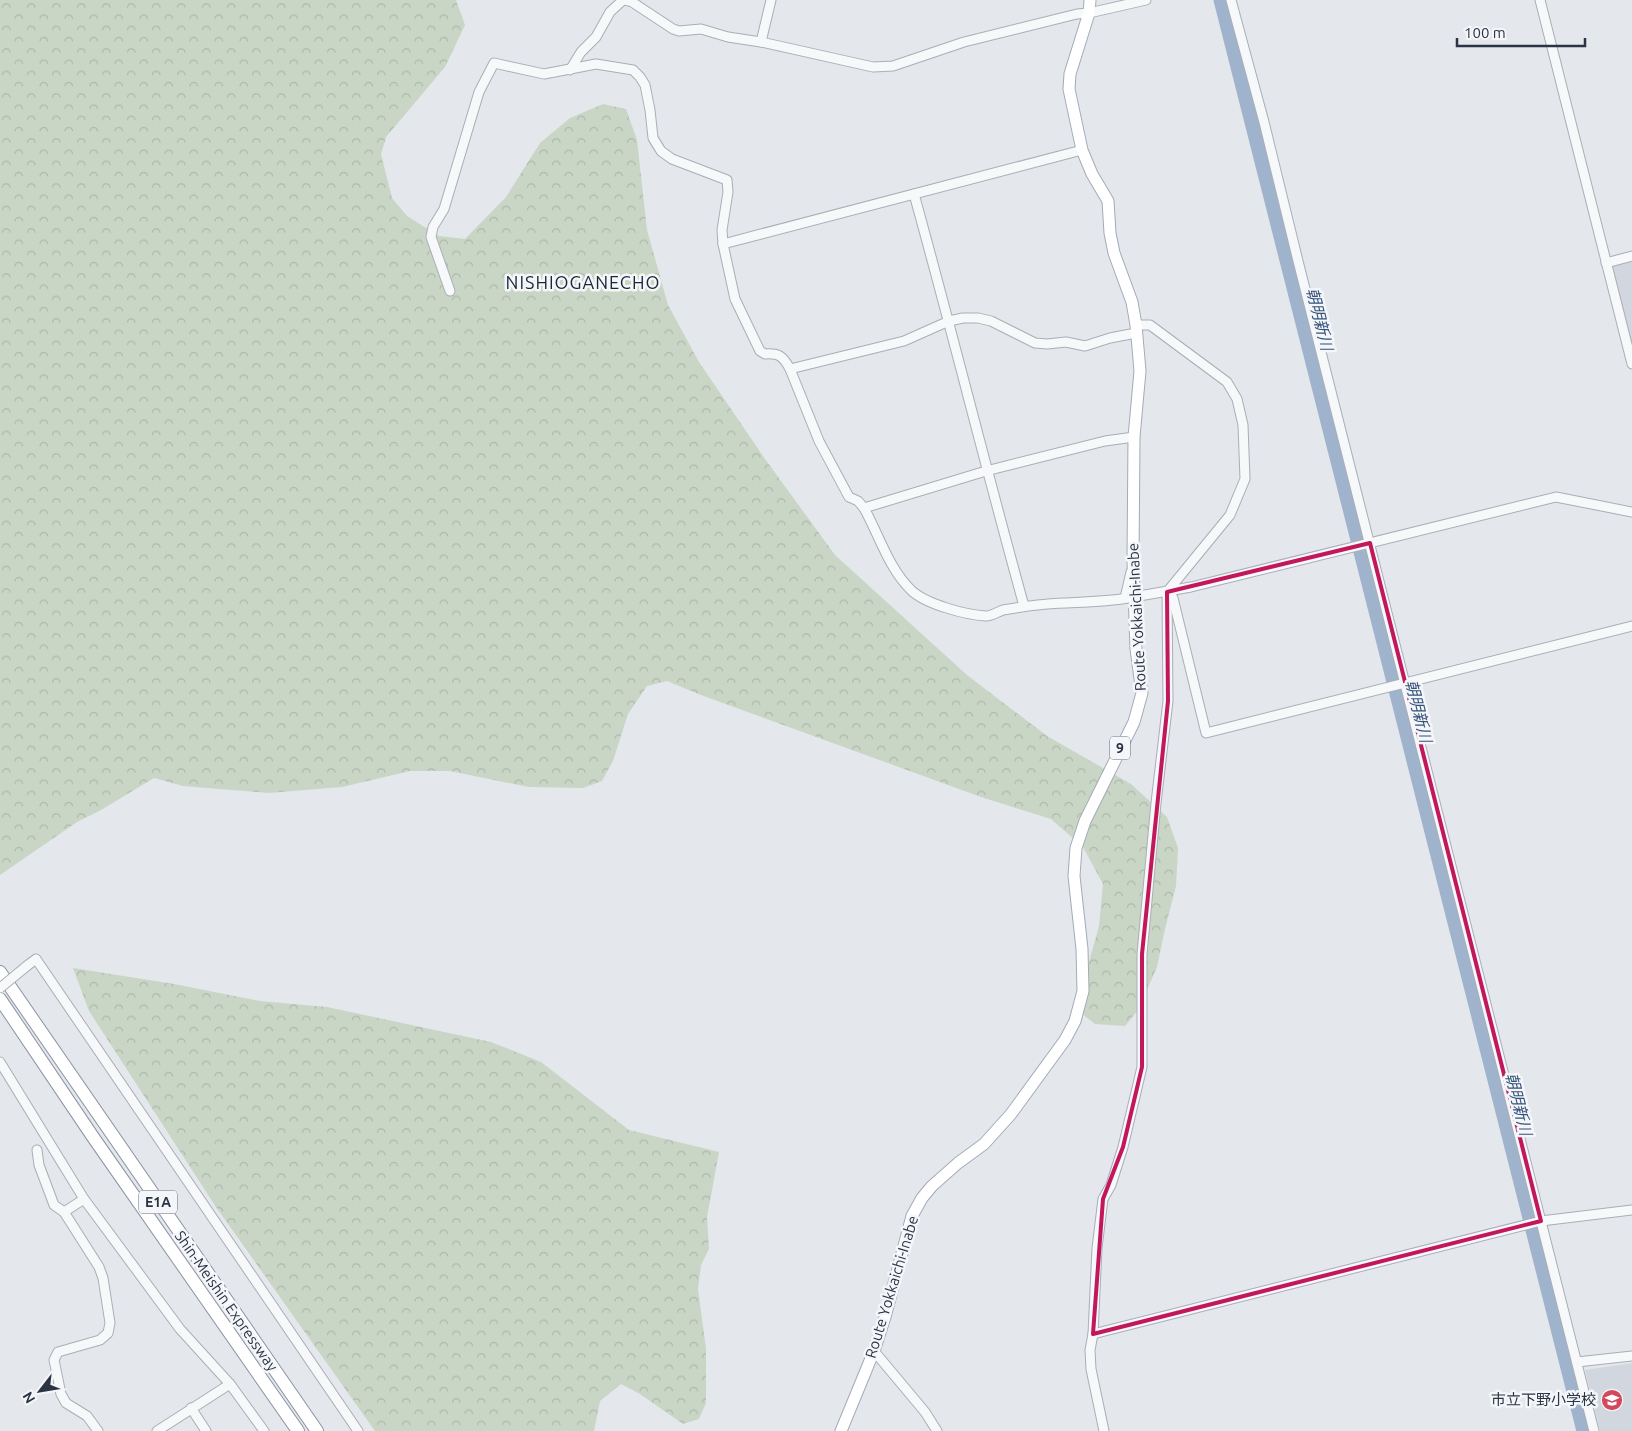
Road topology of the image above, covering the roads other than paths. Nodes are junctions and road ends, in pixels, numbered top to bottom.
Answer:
1 (624, 0) edge
2 (771, 0) edge
3 (1090, 0) edge
4 (1146, 0) edge
5 (1231, 0) edge
6 (1540, 0) edge
7 (1089, 13) junction
8 (761, 42) junction
9 (574, 69) junction
10 (1082, 150) junction
11 (914, 194) junction
12 (723, 244) junction
13 (1632, 256) edge
14 (1606, 263) junction
15 (450, 291) dead end
16 (949, 321) junction
17 (1136, 329) junction
18 (1632, 364) edge
19 (790, 369) junction
20 (1134, 437) junction
21 (986, 471) junction
22 (864, 508) junction
23 (1632, 512) edge
24 (1367, 543) junction
25 (1133, 561) junction
26 (1167, 592) junction
27 (1139, 596) dead end
28 (1024, 606) junction
29 (1632, 626) edge
30 (1398, 684) junction
31 (0, 972) edge
32 (0, 988) edge
33 (0, 999) edge
34 (0, 1062) edge
35 (37, 1150) dead end
36 (84, 1199) junction
37 (1632, 1210) edge
38 (64, 1212) junction
39 (1534, 1223) junction
40 (1093, 1334) junction
41 (874, 1351) junction
42 (1632, 1356) edge
43 (1577, 1362) junction
44 (230, 1384) junction
45 (191, 1408) junction
46 (98, 1431) edge
47 (156, 1431) edge
48 (206, 1431) edge
49 (264, 1431) edge
50 (298, 1431) edge
51 (317, 1431) edge
52 (358, 1431) edge
53 (841, 1431) edge
54 (937, 1431) edge
55 (1104, 1431) edge
56 (1594, 1431) edge

1 - 8 street
1 - 9 street
2 - 8 street
3 - 7 main road, Route Yokkaichi-Inabe / 9
4 - 7 street
5 - 24 street
6 - 14 street
7 - 8 street
7 - 10 main road, Route Yokkaichi-Inabe / 9
9 - 12 street
9 - 15 street
10 - 11 street
10 - 17 main road, Route Yokkaichi-Inabe / 9
11 - 12 street
11 - 16 street
12 - 19 street
13 - 14 street
14 - 18 street
16 - 17 street
16 - 19 street
16 - 21 street
17 - 20 main road, Route Yokkaichi-Inabe / 9
17 - 26 street
19 - 22 street
20 - 21 street
20 - 25 main road, Route Yokkaichi-Inabe / 9
21 - 22 street
21 - 28 street
22 - 28 street
23 - 24 street
24 - 26 street
24 - 30 street
25 - 28 street
25 - 41 main road, Route Yokkaichi-Inabe / 9
26 - 27 street
26 - 30 street
26 - 40 street
29 - 30 street
30 - 39 street
31 - 51 highway, Shin-Meishin Expressway / E1A
32 - 52 street, bridge
33 - 50 highway, Shin-Meishin Expressway / E1A
34 - 36 street
35 - 38 street
36 - 38 street
36 - 44 street
37 - 39 street
38 - 46 street
39 - 40 street
39 - 43 street
40 - 55 street
41 - 53 main road, Route Yokkaichi-Inabe / 9
41 - 54 street
42 - 43 street
43 - 56 street
44 - 45 street
44 - 49 street
45 - 47 street
45 - 48 street

